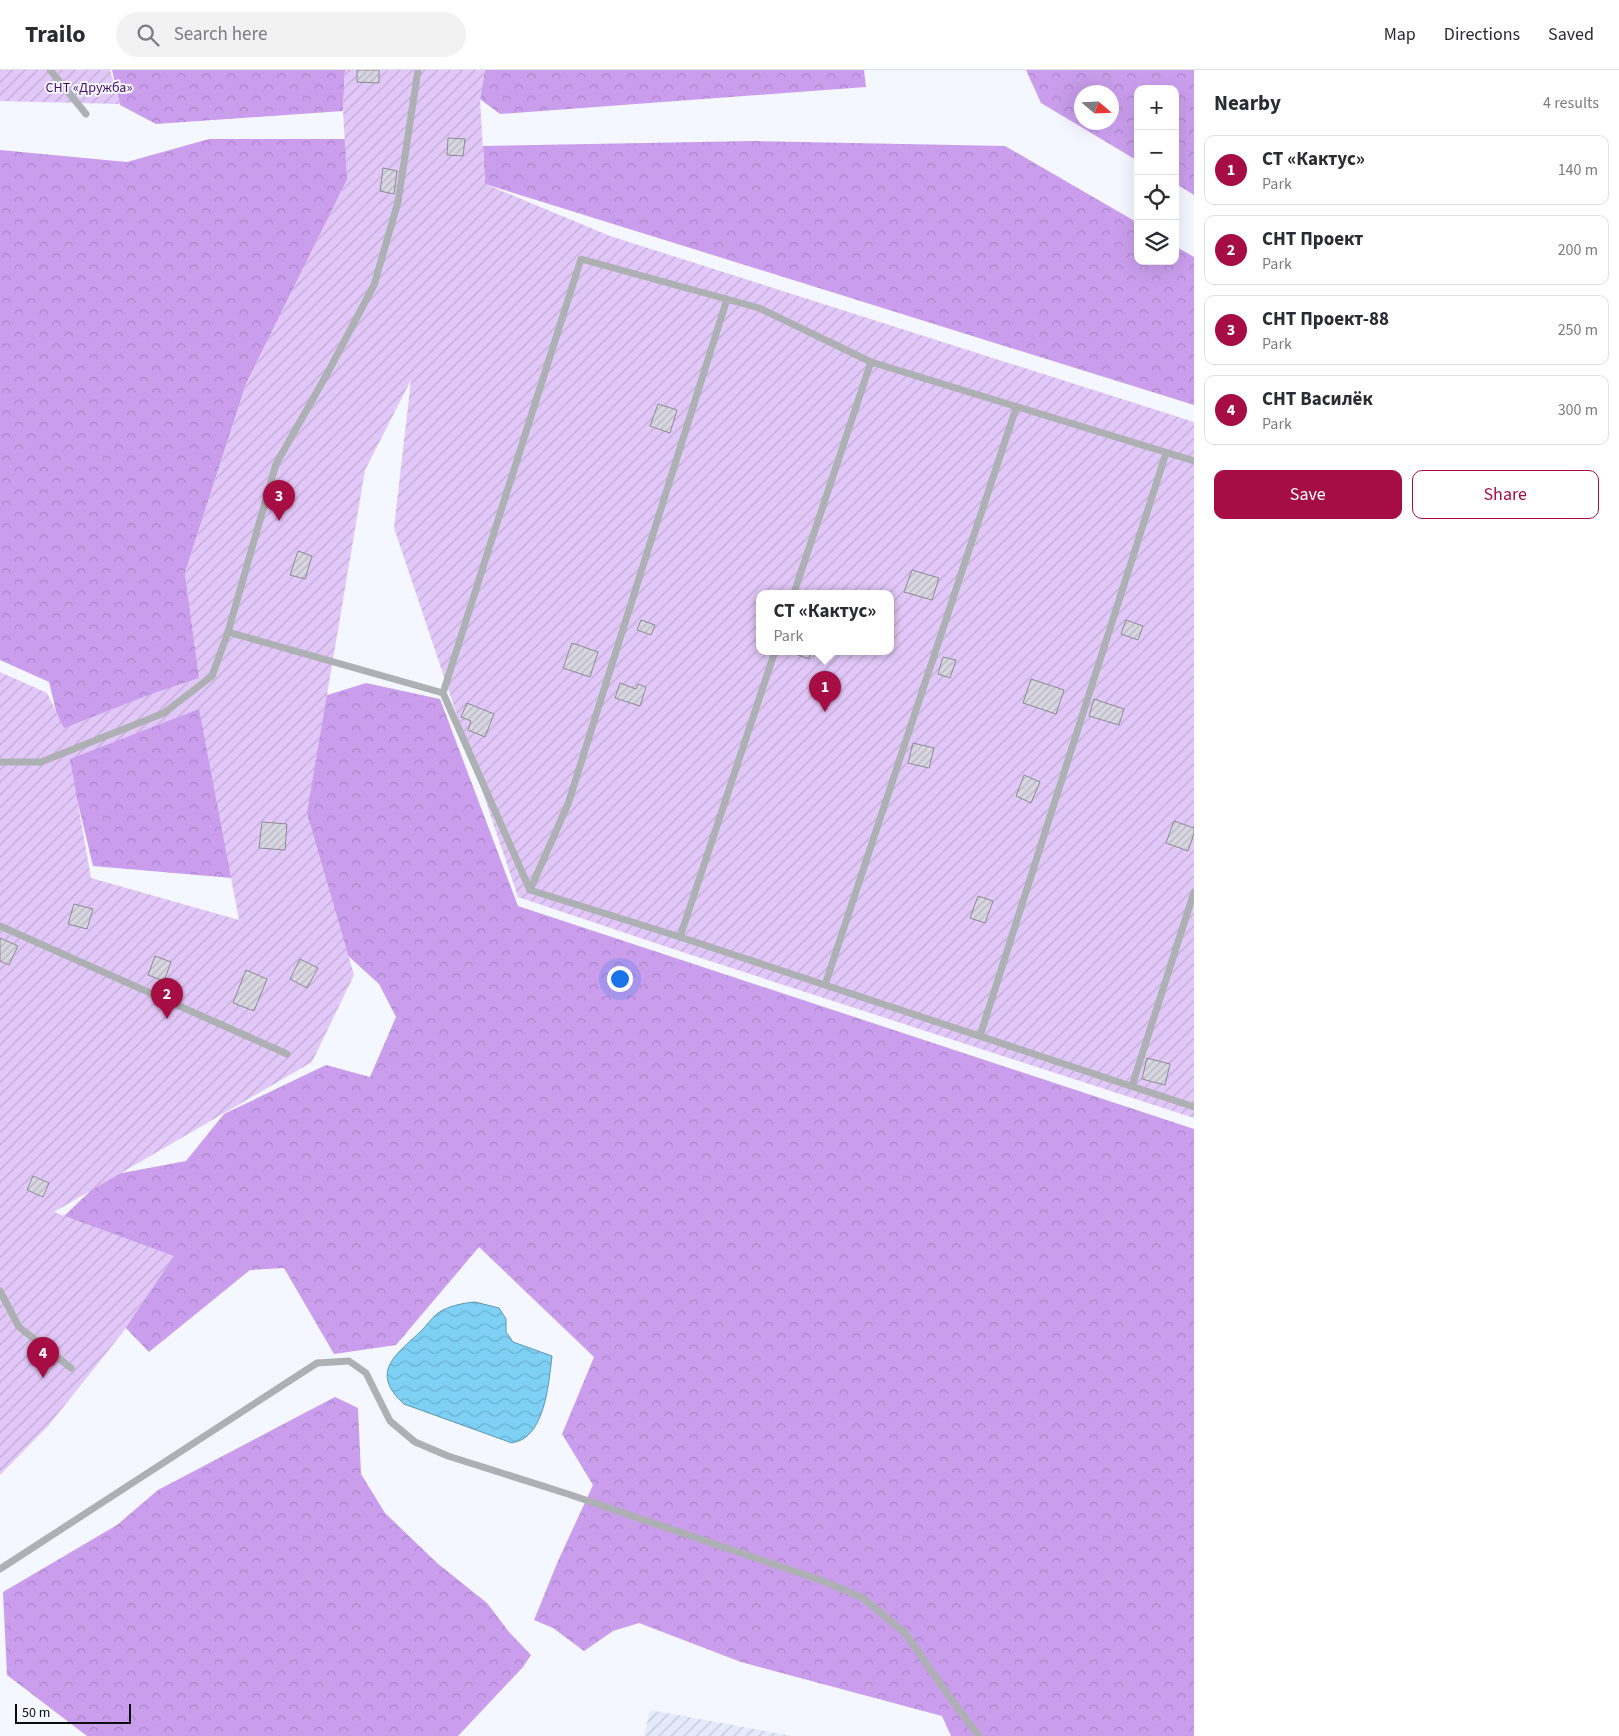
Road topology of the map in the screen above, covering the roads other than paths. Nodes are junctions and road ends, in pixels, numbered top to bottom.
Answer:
1 (50, 70) edge
2 (418, 70) edge
3 (86, 114) dead end
4 (727, 299) junction
5 (871, 362) junction
6 (1016, 408) junction
7 (1166, 453) junction
8 (1194, 461) edge
9 (795, 590) edge
10 (228, 632) junction
11 (774, 655) edge
12 (443, 693) junction
13 (0, 762) edge
14 (530, 890) junction
15 (1194, 892) edge
16 (0, 926) edge
17 (680, 938) junction
18 (825, 985) junction
19 (980, 1036) junction
20 (287, 1054) dead end
21 (1132, 1086) junction
22 (1194, 1107) edge
23 (0, 1291) edge
24 (71, 1368) dead end
25 (0, 1570) edge
26 (979, 1736) edge

1 - 3 lane
2 - 10 lane
4 - 5 lane
4 - 12 lane
4 - 14 lane
5 - 6 lane
5 - 9 lane
6 - 7 lane
6 - 18 lane
7 - 8 lane
7 - 19 lane
10 - 12 lane
10 - 13 lane
11 - 17 lane
12 - 14 lane
14 - 17 lane
15 - 21 lane
16 - 20 lane
17 - 18 lane
18 - 19 lane
19 - 21 lane
21 - 22 lane
23 - 24 lane
25 - 26 lane

